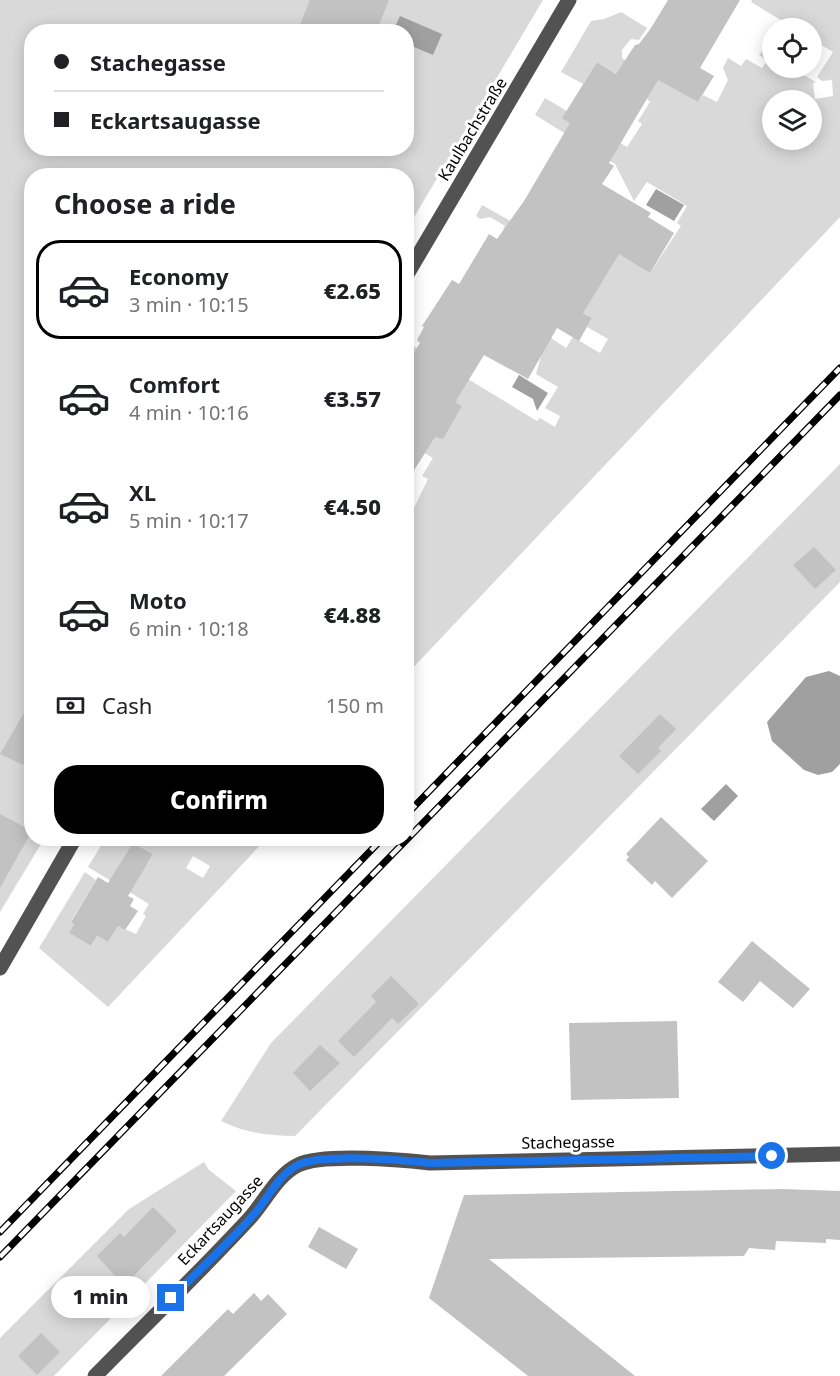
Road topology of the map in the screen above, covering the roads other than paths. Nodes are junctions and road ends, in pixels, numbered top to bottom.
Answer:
1 (570, 0) edge
2 (414, 263) edge
3 (70, 846) edge
4 (0, 968) edge
5 (840, 1154) edge
6 (297, 1165) joint
7 (95, 1376) edge

1 - 2 street, Kaulbachstraße
3 - 4 street
5 - 6 street, Stachegasse
6 - 7 street, Eckartsaugasse

